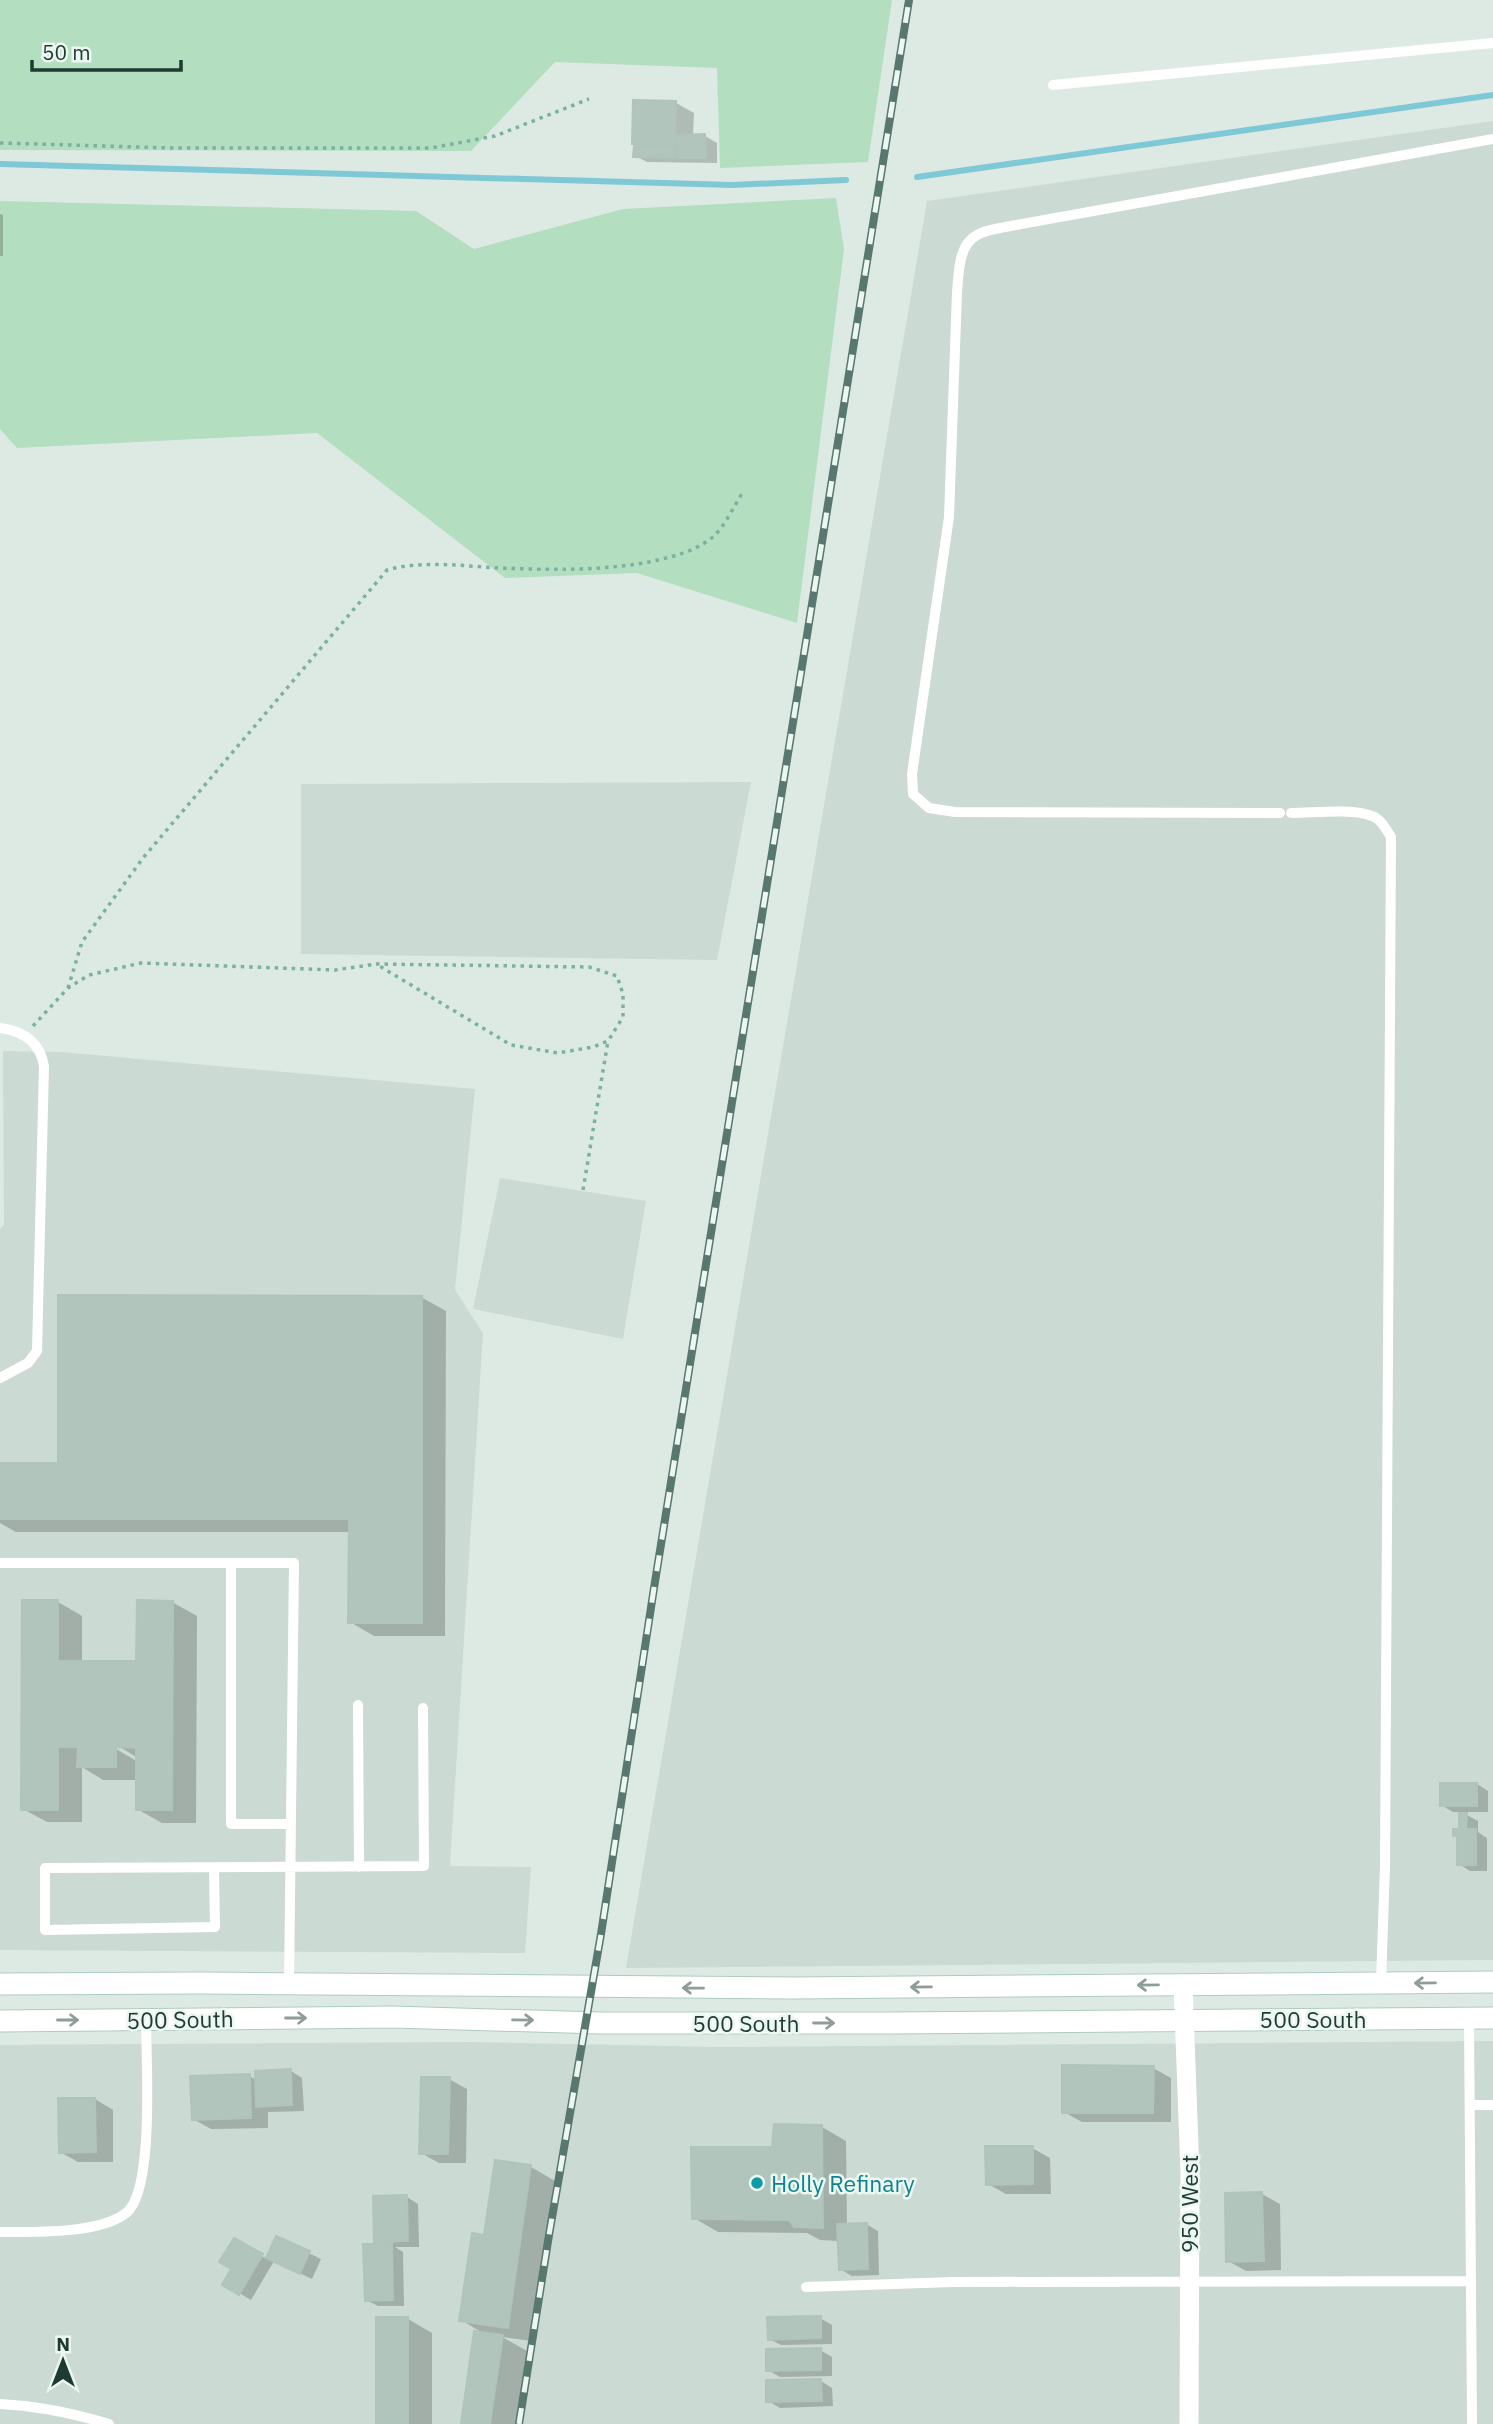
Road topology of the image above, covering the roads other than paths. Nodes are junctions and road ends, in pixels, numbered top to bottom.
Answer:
1 (1493, 43) edge
2 (1052, 85) dead end
3 (1493, 139) edge
4 (0, 1028) edge
5 (0, 1378) edge
6 (0, 1563) edge
7 (230, 1563) junction
8 (358, 1705) dead end
9 (423, 1708) dead end
10 (291, 1824) junction
11 (359, 1867) junction
12 (214, 1868) junction
13 (291, 1868) junction
14 (1493, 1982) edge
15 (0, 1984) edge
16 (289, 1984) junction
17 (1183, 1984) junction
18 (1381, 1984) junction
19 (1469, 2018) junction
20 (1493, 2018) edge
21 (146, 2020) junction
22 (1184, 2020) junction
23 (0, 2021) edge
24 (1470, 2105) junction
25 (1493, 2105) edge
26 (0, 2232) edge
27 (1471, 2281) junction
28 (1189, 2283) junction
29 (806, 2287) dead end
30 (0, 2404) edge
31 (109, 2424) edge
32 (1189, 2424) edge
33 (1472, 2424) edge

1 - 2 lane
3 - 18 lane
4 - 5 lane
6 - 7 lane
7 - 10 lane
7 - 10 lane
8 - 11 lane
9 - 11 lane
10 - 13 lane
11 - 13 lane
12 - 12 lane
12 - 13 lane
13 - 16 lane
14 -> 18 main road, 500 South
15 - 16 main road, 500 South
17 -> 16 main road, 500 South
17 - 18 main road, 500 South
17 - 22 street, 950 West
19 - 20 main road, 500 South
19 - 22 main road, 500 South
19 - 24 lane
21 -> 22 main road, 500 South
23 -> 21 main road, 500 South
21 - 26 lane
22 - 28 street, 950 West
24 - 25 lane
24 - 27 lane
27 - 28 lane
27 - 33 lane
28 - 29 lane
28 - 32 street, 950 West
30 - 31 lane

